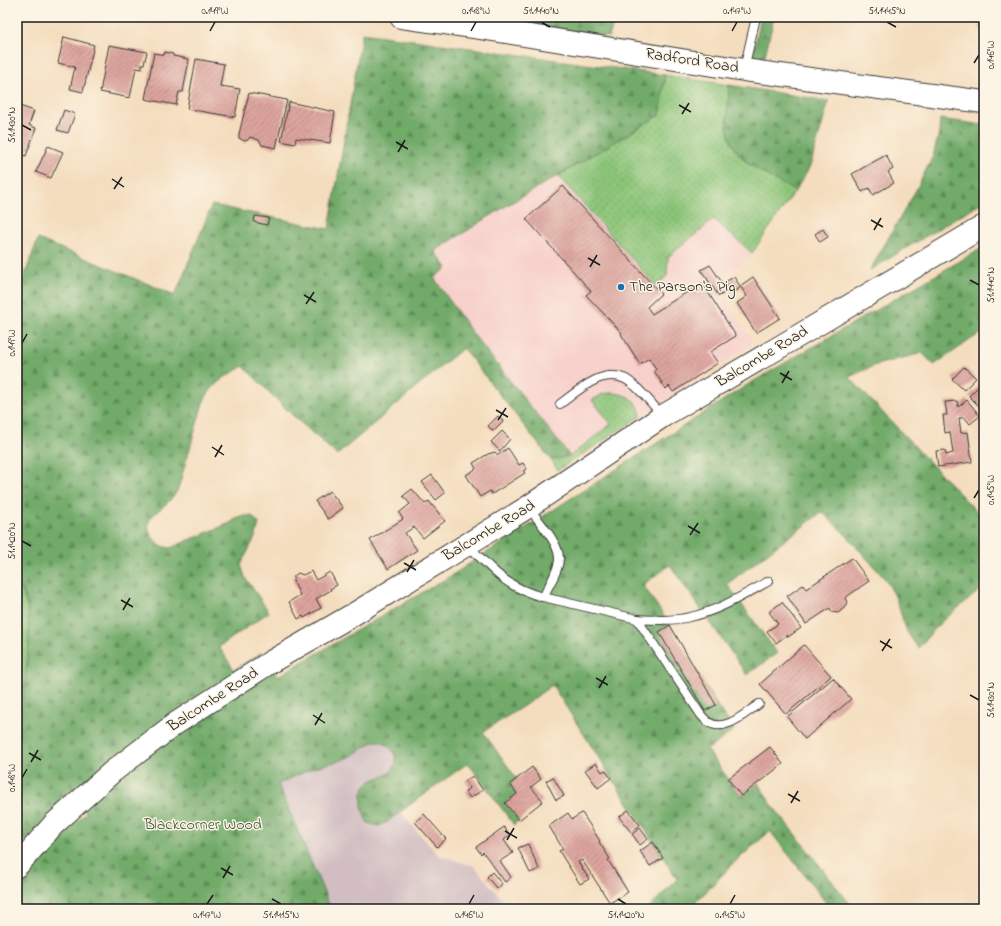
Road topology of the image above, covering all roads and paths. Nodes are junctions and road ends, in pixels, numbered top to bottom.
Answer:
1 (400, 17) edge
2 (756, 17) edge
3 (744, 70) junction
4 (984, 102) edge
5 (984, 226) edge
6 (560, 404) dead end
7 (663, 416) junction
8 (528, 507) junction
9 (468, 544) junction
10 (769, 582) dead end
11 (543, 597) junction
12 (638, 619) junction
13 (759, 704) dead end
14 (17, 866) edge

1 - 3 main road, Radford Road
2 - 3 lane
3 - 4 main road, Radford Road
5 - 7 main road, Balcombe Road
6 - 7 lane
7 - 8 main road, Balcombe Road
8 - 9 main road, Balcombe Road
8 - 11 lane
9 - 11 lane
9 - 14 main road, Balcombe Road
10 - 12 lane
11 - 12 lane
12 - 13 lane

